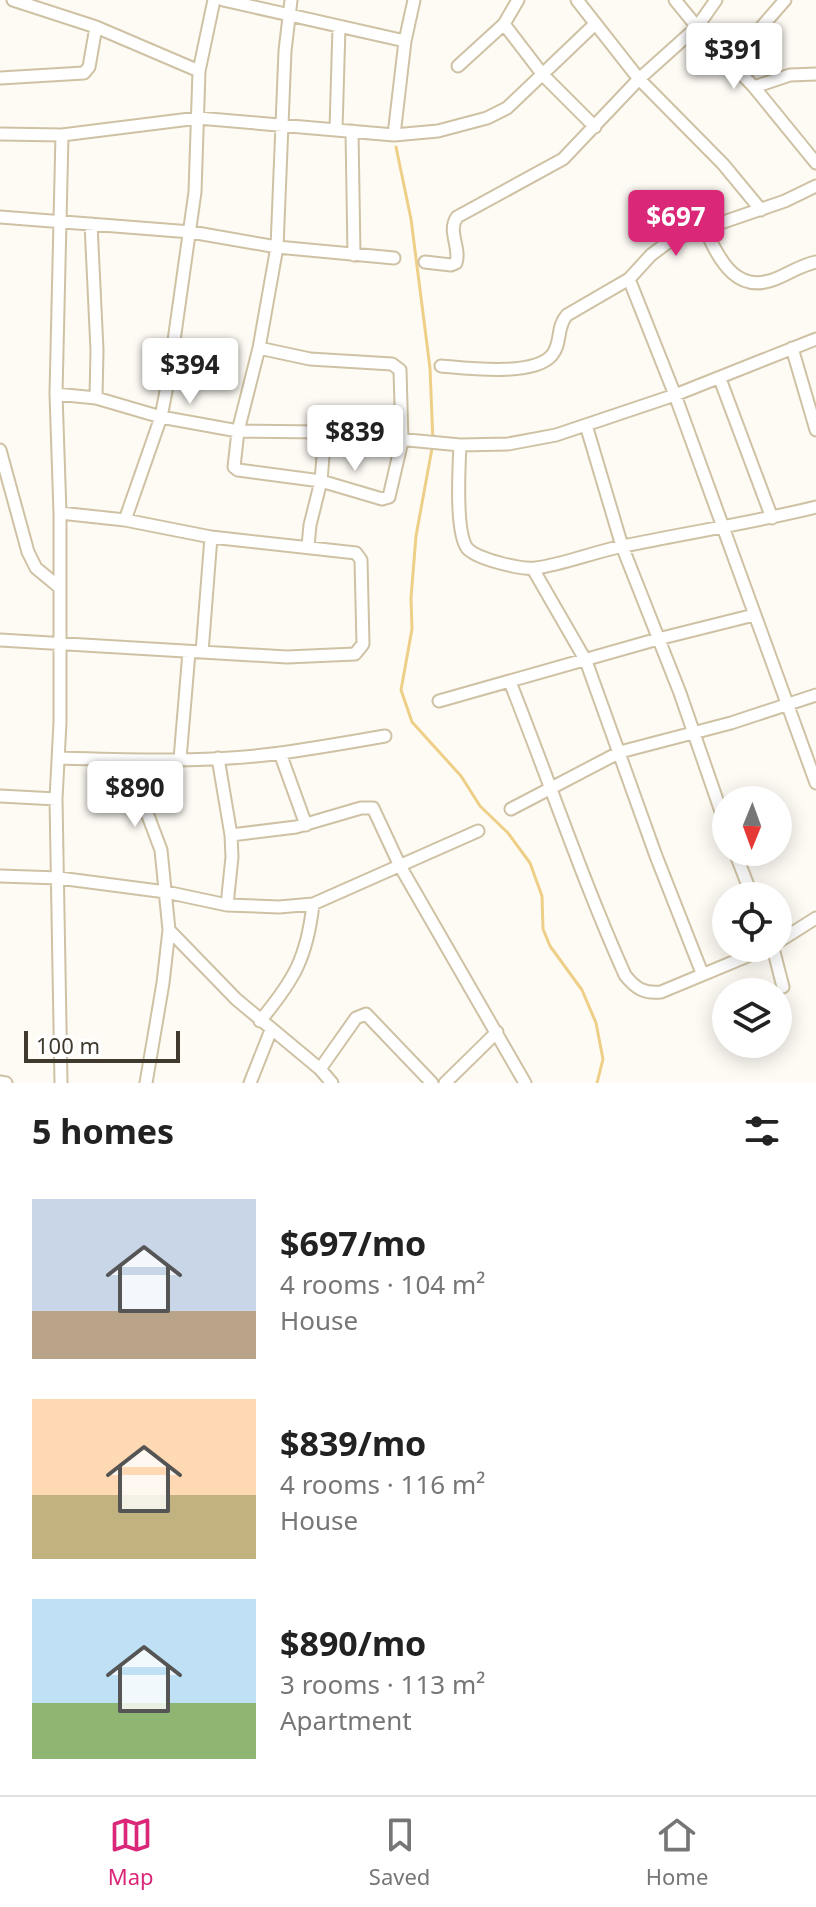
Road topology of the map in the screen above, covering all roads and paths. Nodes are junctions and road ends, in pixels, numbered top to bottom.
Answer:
1 (13, 0) edge
2 (214, 0) edge
3 (223, 0) edge
4 (291, 0) edge
5 (414, 0) edge
6 (518, 0) edge
7 (577, 0) edge
8 (675, 0) edge
9 (716, 0) edge
10 (785, 0) edge
11 (288, 17) junction
12 (504, 24) junction
13 (595, 24) junction
14 (96, 27) junction
15 (339, 27) junction
16 (697, 27) junction
17 (405, 41) junction
18 (730, 63) junction
19 (458, 66) dead end
20 (199, 71) junction
21 (816, 74) edge
22 (543, 75) junction
23 (0, 78) edge
24 (639, 79) junction
25 (754, 87) junction
26 (198, 118) junction
27 (283, 124) junction
28 (595, 127) junction
29 (336, 129) junction
30 (352, 131) junction
31 (0, 134) edge
32 (62, 135) junction
33 (394, 135) junction
34 (816, 163) edge
35 (816, 186) edge
36 (761, 210) junction
37 (0, 217) edge
38 (61, 223) junction
39 (91, 224) junction
40 (705, 229) junction
41 (191, 232) junction
42 (277, 247) junction
43 (354, 255) junction
44 (394, 258) dead end
45 (425, 262) dead end
46 (816, 262) edge
47 (629, 279) junction
48 (816, 339) edge
49 (259, 348) junction
50 (792, 348) junction
51 (441, 366) dead end
52 (720, 379) junction
53 (56, 394) junction
54 (675, 395) junction
55 (96, 398) junction
56 (161, 417) junction
57 (586, 425) junction
58 (816, 430) edge
59 (238, 431) junction
60 (325, 432) junction
61 (402, 441) junction
62 (460, 445) junction
63 (0, 450) edge
64 (321, 481) junction
65 (816, 507) edge
66 (60, 513) junction
67 (772, 518) junction
68 (125, 520) junction
69 (723, 529) junction
70 (211, 537) junction
71 (308, 546) junction
72 (622, 546) junction
73 (533, 569) junction
74 (59, 587) junction
75 (754, 615) junction
76 (658, 639) junction
77 (0, 640) edge
78 (58, 646) junction
79 (189, 652) junction
80 (202, 652) junction
81 (586, 661) junction
82 (510, 682) junction
83 (816, 695) edge
84 (439, 701) dead end
85 (787, 706) junction
86 (693, 732) junction
87 (385, 736) dead end
88 (620, 752) junction
89 (280, 753) junction
90 (59, 758) junction
91 (218, 758) junction
92 (180, 759) junction
93 (127, 760) junction
94 (816, 783) edge
95 (712, 786) edge
96 (552, 787) junction
97 (0, 796) edge
98 (56, 799) junction
99 (511, 809) dead end
100 (306, 825) junction
101 (478, 831) dead end
102 (231, 835) junction
103 (400, 866) junction
104 (0, 876) edge
105 (59, 878) junction
106 (166, 892) junction
107 (313, 904) junction
108 (227, 905) junction
109 (816, 918) edge
110 (169, 930) junction
111 (792, 933) edge
112 (732, 962) edge
113 (702, 973) junction
114 (260, 1021) junction
115 (271, 1030) junction
116 (497, 1032) junction
117 (320, 1069) junction
118 (0, 1082) edge
119 (6, 1083) edge
120 (61, 1083) edge
121 (146, 1083) edge
122 (250, 1083) edge
123 (332, 1083) edge
124 (432, 1083) edge
125 (445, 1083) edge
126 (525, 1083) edge

1 - 14 street
2 - 20 street
3 - 11 street
4 - 11 street
5 - 17 street
6 - 12 street
7 - 13 street
8 - 16 street
9 - 16 street
10 - 18 street
11 - 15 street
11 - 27 street
12 - 19 street
12 - 22 street
13 - 22 street
13 - 24 street
14 - 20 street
14 - 23 street
15 - 17 street
15 - 29 street
16 - 18 street
16 - 24 street
17 - 33 street
18 - 25 street
20 - 26 street
21 - 25 street
22 - 28 street
22 - 33 street
24 - 28 street
24 - 36 street
25 - 34 street
26 - 27 street
26 - 32 street
26 - 41 street
27 - 29 street
27 - 42 street
28 - 45 street
29 - 30 street
30 - 33 street
30 - 43 street
31 - 32 street
32 - 38 street
35 - 36 street
36 - 40 street
37 - 38 street
38 - 39 street
38 - 53 street
39 - 41 street
39 - 55 street
40 - 46 street
40 - 47 street
41 - 42 street
41 - 56 street
42 - 43 street
42 - 49 street
43 - 44 street
47 - 51 street
47 - 54 street
48 - 50 street
49 - 59 street
49 - 61 street
50 - 52 street
50 - 58 street
52 - 54 street
52 - 67 street
53 - 55 street
53 - 66 street
54 - 57 street
54 - 69 street
55 - 56 street
56 - 59 street
56 - 68 street
57 - 62 street
57 - 72 street
59 - 60 street
59 - 64 street
60 - 61 street
60 - 64 street
61 - 62 street
61 - 64 street
62 - 73 street
63 - 74 street
64 - 71 street
65 - 67 street
66 - 68 street
66 - 74 street
67 - 69 street
68 - 70 street
69 - 72 street
69 - 75 street
70 - 71 street
70 - 80 street
71 - 80 street
72 - 73 street
72 - 76 street
73 - 81 street
74 - 78 street
75 - 76 street
75 - 85 street
76 - 81 street
76 - 86 street
77 - 78 street
78 - 79 street
78 - 90 street
79 - 80 street
79 - 92 street
81 - 82 street
81 - 88 street
82 - 84 street
82 - 96 street
83 - 85 street
85 - 86 street
85 - 94 street
86 - 88 street
86 - 95 street
87 - 89 street
88 - 96 street
88 - 113 street
89 - 91 street
89 - 100 street
90 - 93 street
90 - 98 street
91 - 92 street
91 - 102 street
92 - 93 street
93 - 106 street
96 - 99 street
96 - 113 street
97 - 98 street
98 - 105 street
100 - 102 street
100 - 103 street
101 - 103 street
102 - 108 street
103 - 107 street
103 - 116 street
104 - 105 street
105 - 106 street
105 - 120 street
106 - 108 street
106 - 110 street
107 - 108 street
107 - 114 street
109 - 111 street
110 - 114 street
110 - 121 street
112 - 113 street
114 - 115 street
115 - 117 street
115 - 122 street
116 - 125 street
116 - 126 street
117 - 123 street
117 - 124 street
118 - 119 street

